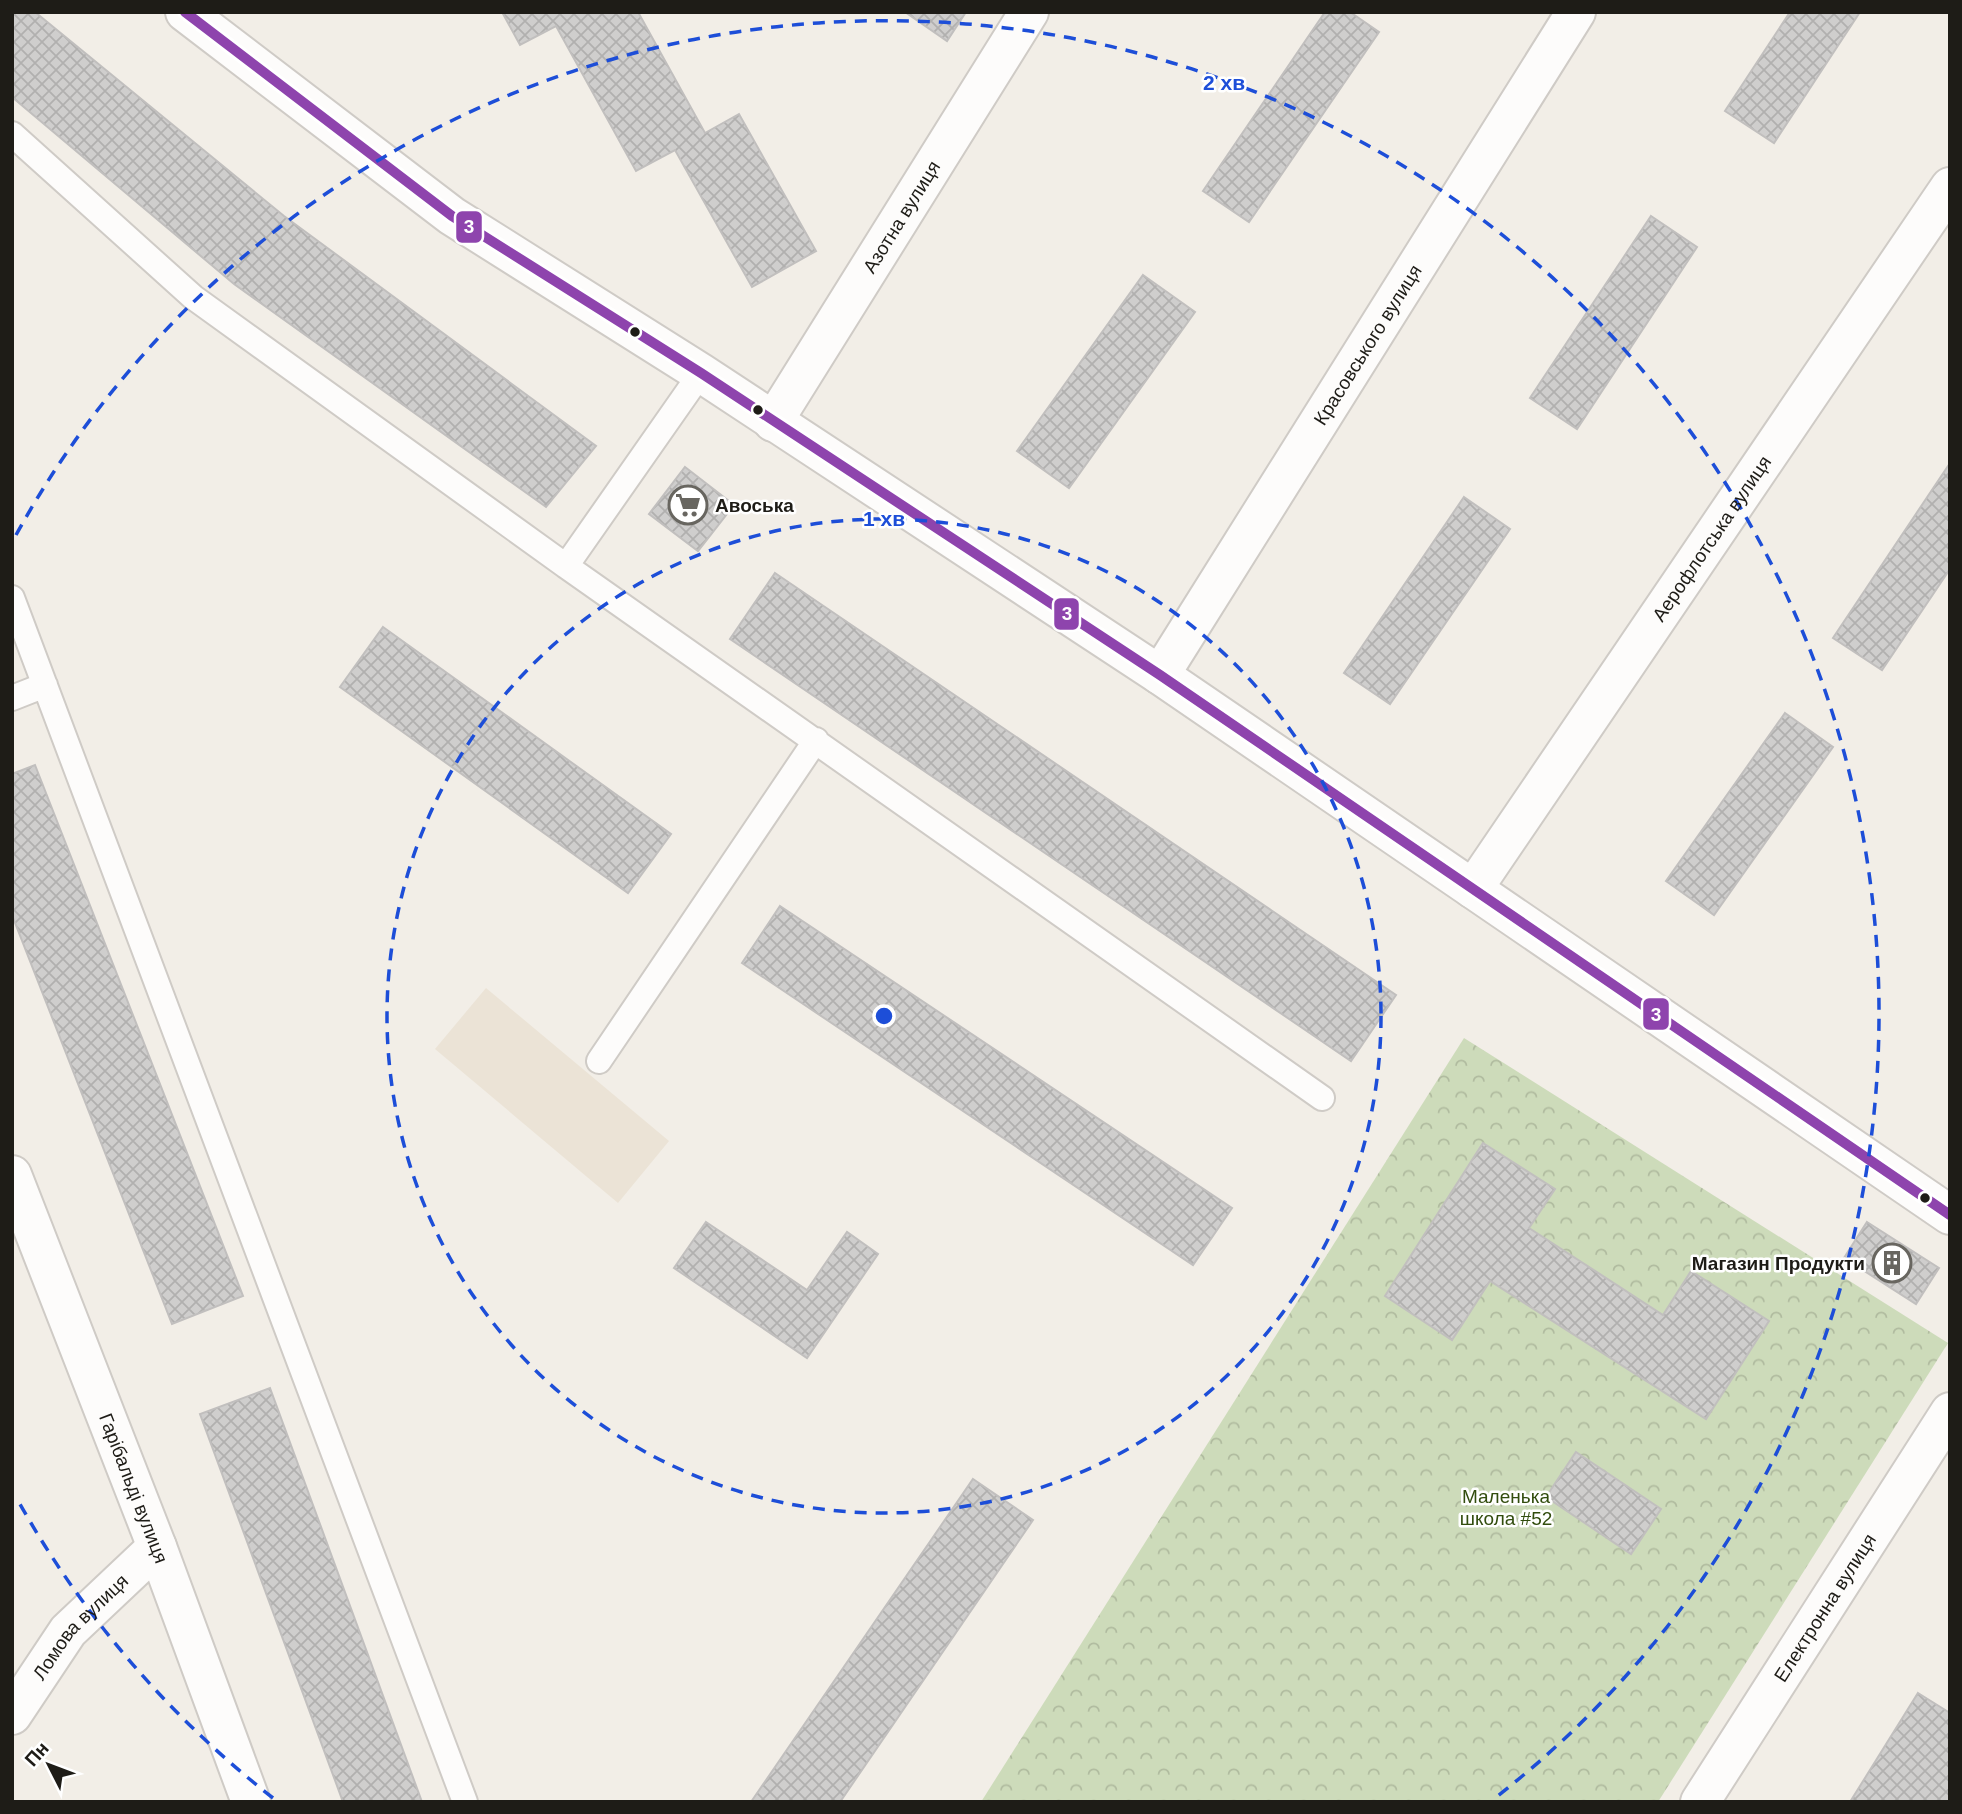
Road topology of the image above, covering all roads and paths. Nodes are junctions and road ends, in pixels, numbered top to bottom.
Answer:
1 (184, 12) edge
2 (1029, 12) edge
3 (1576, 12) edge
4 (12, 134) edge
5 (1950, 187) edge
6 (701, 373) junction
7 (773, 422) junction
8 (566, 566) junction
9 (12, 598) edge
10 (1160, 675) junction
11 (45, 685) junction
12 (12, 698) edge
13 (816, 740) junction
14 (1473, 889) junction
15 (599, 1061) dead end
16 (1322, 1098) dead end
17 (12, 1175) edge
18 (1950, 1215) edge
19 (1950, 1412) edge
20 (157, 1548) junction
21 (12, 1715) edge
22 (251, 1802) edge
23 (465, 1802) edge
24 (1700, 1802) edge

1 - 6 street
2 - 7 street, Азотна вулиця
3 - 10 street, Красовського вулиця
4 - 8 lane
5 - 14 street, Аерофлотська вулиця
6 - 7 street
6 - 8 lane
7 - 10 street
8 - 13 lane
9 - 11 lane
10 - 14 street
11 - 12 lane
11 - 23 lane
13 - 15 lane
13 - 16 lane
14 - 18 street
17 - 20 street, Гарібальді вулиця
19 - 24 street, Електронна вулиця
20 - 21 street, Ломова вулиця
20 - 22 street, Гарібальді вулиця

